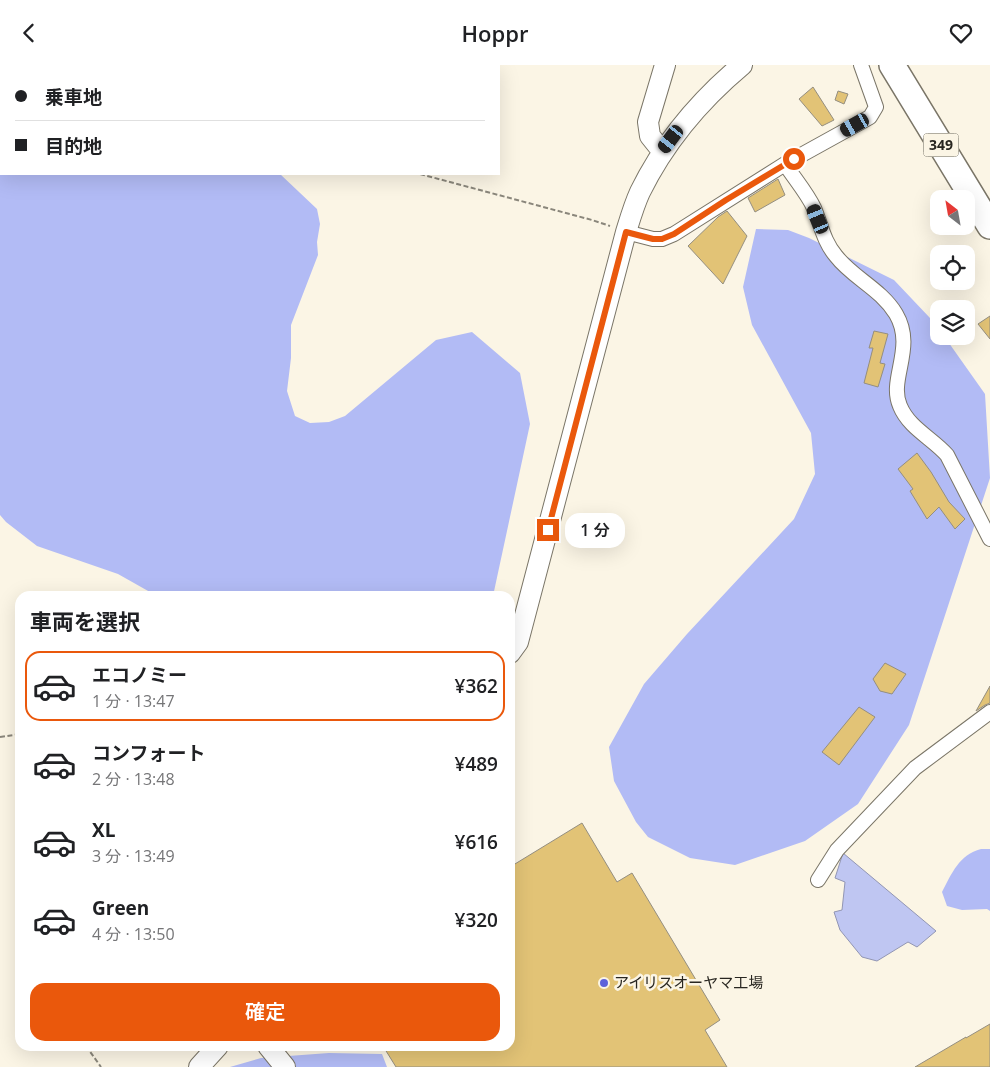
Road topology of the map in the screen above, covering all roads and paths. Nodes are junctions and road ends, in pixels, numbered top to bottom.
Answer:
1 (665, 65) edge
2 (742, 65) edge
3 (861, 65) edge
4 (892, 65) edge
5 (662, 151) junction
6 (785, 164) junction
7 (424, 175) edge
8 (990, 226) edge
9 (626, 232) junction
10 (990, 539) edge
11 (515, 646) edge
12 (990, 712) edge
13 (15, 735) edge
14 (0, 737) edge
15 (818, 880) dead end
16 (90, 1051) edge
17 (213, 1051) edge
18 (272, 1051) edge
19 (101, 1067) edge
20 (199, 1067) edge
21 (285, 1067) edge

1 - 5 street
2 - 5 street
3 - 6 street
4 - 8 highway, 349
5 - 9 street
6 - 9 street
6 - 10 street
7 - 9 path
9 - 11 street
12 - 15 street
13 - 14 path
16 - 19 path
17 - 20 street
18 - 21 street

